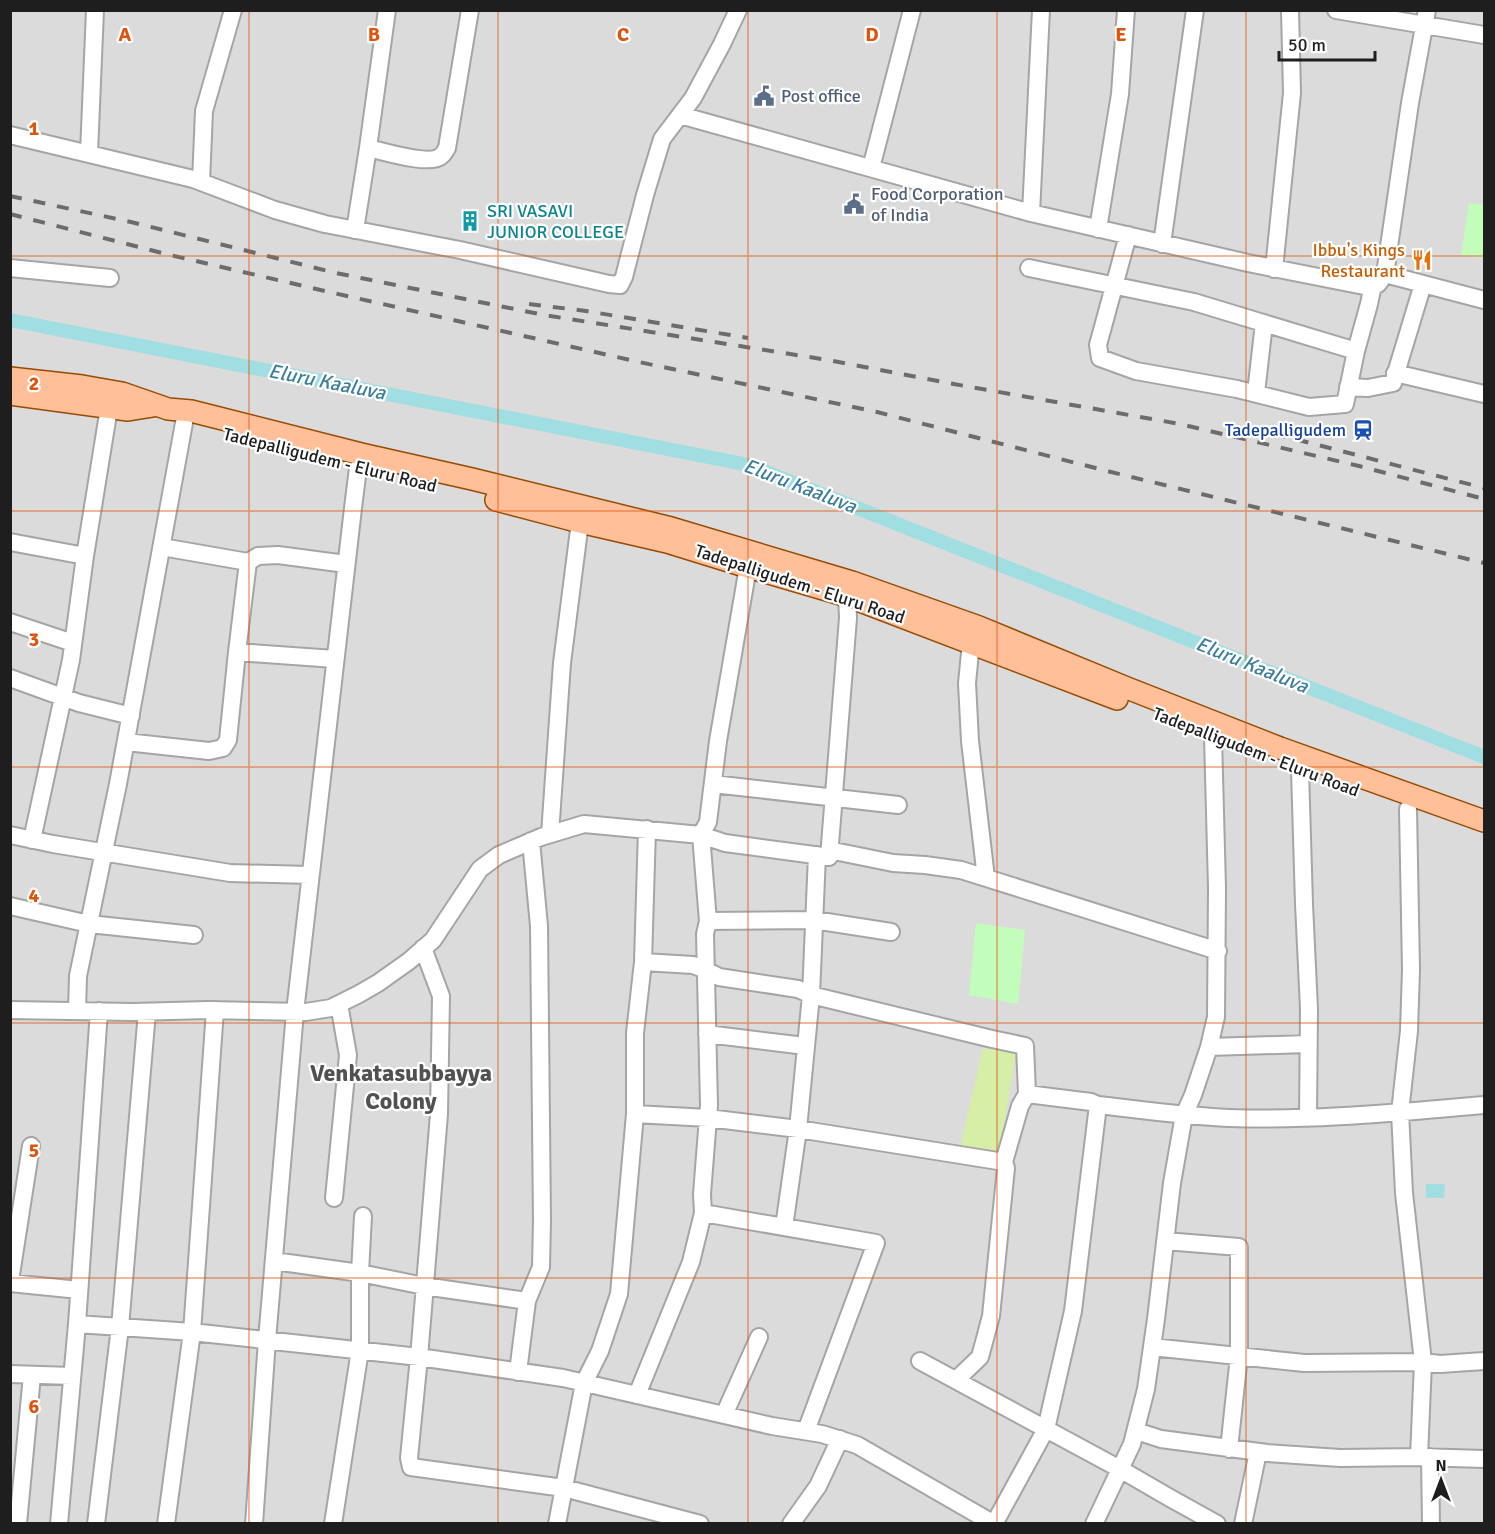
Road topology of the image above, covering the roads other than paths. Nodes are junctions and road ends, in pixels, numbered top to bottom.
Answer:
1 (95, 10) edge
2 (233, 10) edge
3 (387, 10) edge
4 (470, 10) edge
5 (738, 10) edge
6 (912, 10) edge
7 (1041, 10) edge
8 (1126, 10) edge
9 (1195, 10) edge
10 (1290, 10) edge
11 (1336, 10) edge
12 (1426, 18) edge
13 (1485, 35) edge
14 (680, 115) junction
15 (10, 135) edge
16 (368, 148) junction
17 (89, 153) junction
18 (871, 168) junction
19 (201, 182) junction
20 (1031, 213) junction
21 (1098, 229) junction
22 (355, 230) junction
23 (1128, 236) junction
24 (1162, 243) junction
25 (10, 268) edge
26 (1029, 268) dead end
27 (1274, 269) junction
28 (110, 278) dead end
29 (1379, 280) junction
30 (1423, 284) junction
31 (1116, 285) junction
32 (1485, 300) edge
33 (1264, 323) junction
34 (1356, 351) junction
35 (1395, 374) junction
36 (10, 378) edge
37 (1348, 387) junction
38 (1256, 393) junction
39 (10, 394) edge
40 (1485, 394) edge
41 (156, 405) junction
42 (109, 408) junction
43 (184, 423) junction
44 (358, 468) junction
45 (580, 522) junction
46 (10, 542) edge
47 (162, 546) junction
48 (85, 556) junction
49 (248, 562) junction
50 (346, 564) junction
51 (748, 567) junction
52 (847, 596) junction
53 (10, 622) edge
54 (971, 643) junction
55 (73, 644) junction
56 (237, 652) junction
57 (335, 659) junction
58 (10, 678) edge
59 (64, 698) junction
60 (131, 716) junction
61 (1213, 737) junction
62 (126, 742) junction
63 (1300, 770) junction
64 (713, 784) junction
65 (833, 798) junction
66 (898, 805) dead end
67 (1408, 809) junction
68 (1485, 821) edge
69 (647, 829) junction
70 (550, 834) junction
71 (10, 835) edge
72 (701, 835) junction
73 (1485, 836) edge
74 (32, 840) junction
75 (531, 842) junction
76 (823, 852) junction
77 (104, 853) junction
78 (310, 875) junction
79 (986, 878) junction
80 (10, 906) edge
81 (814, 920) junction
82 (708, 921) junction
83 (89, 924) junction
84 (891, 932) dead end
85 (194, 935) dead end
86 (423, 948) junction
87 (1218, 951) junction
88 (643, 962) junction
89 (706, 970) junction
90 (811, 995) junction
91 (339, 1004) junction
92 (10, 1010) edge
93 (215, 1010) junction
94 (76, 1011) junction
95 (99, 1011) junction
96 (147, 1012) junction
97 (295, 1012) junction
98 (707, 1034) junction
99 (1308, 1044) junction
100 (805, 1046) junction
101 (1209, 1047) junction
102 (1027, 1094) junction
103 (1098, 1105) junction
104 (1485, 1105) edge
105 (1400, 1112) junction
106 (635, 1114) junction
107 (1184, 1115) junction
108 (708, 1118) junction
109 (1308, 1118) junction
110 (798, 1129) junction
111 (31, 1146) dead end
112 (1004, 1162) junction
113 (334, 1198) dead end
114 (703, 1213) junction
115 (363, 1216) dead end
116 (784, 1227) junction
117 (1165, 1242) junction
118 (274, 1261) junction
119 (360, 1273) junction
120 (10, 1282) edge
121 (424, 1286) junction
122 (79, 1290) junction
123 (527, 1302) junction
124 (77, 1324) junction
125 (120, 1327) junction
126 (192, 1332) junction
127 (759, 1336) dead end
128 (267, 1340) junction
129 (1152, 1347) junction
130 (360, 1350) junction
131 (1239, 1356) junction
132 (419, 1357) junction
133 (920, 1361) dead end
134 (1485, 1361) edge
135 (1423, 1362) junction
136 (518, 1372) junction
137 (10, 1374) edge
138 (32, 1375) junction
139 (72, 1376) junction
140 (956, 1380) junction
141 (584, 1383) junction
142 (637, 1395) junction
143 (724, 1415) junction
144 (1046, 1429) junction
145 (806, 1431) junction
146 (1136, 1431) junction
147 (840, 1439) junction
148 (1229, 1449) junction
149 (1258, 1452) junction
150 (1424, 1457) junction
151 (1485, 1459) edge
152 (1120, 1469) junction
153 (564, 1488) junction
154 (18, 1524) edge
155 (59, 1524) edge
156 (96, 1524) edge
157 (166, 1524) edge
158 (254, 1524) edge
159 (333, 1524) edge
160 (557, 1524) edge
161 (700, 1524) edge
162 (791, 1524) edge
163 (994, 1524) edge
164 (1094, 1524) edge
165 (1217, 1524) edge
166 (1243, 1524) edge
167 (1431, 1524) edge

1 - 17 street
2 - 19 street
3 - 16 street
4 - 16 street
5 - 14 street
6 - 18 street
7 - 20 street
8 - 21 street
9 - 24 street
10 - 27 street
11 - 12 street
12 - 13 street
12 - 29 street
14 - 18 street
14 - 22 street
15 - 17 street
16 - 22 street
17 - 19 street
18 - 20 street
19 - 22 street
20 - 21 street
21 - 23 street
23 - 24 street
23 - 31 street
24 - 27 street
25 - 28 street
26 - 31 street
27 - 29 street
29 - 30 street
29 - 34 street
30 - 32 street
30 - 35 street
31 - 33 street
31 - 38 street
33 - 34 street
33 - 38 street
34 - 37 street
35 - 37 street
35 - 40 street
36 - 41 main road, Tadepalligudem - Eluru Road
37 - 38 street
39 - 42 main road, Tadepalligudem - Eluru Road
41 - 42 main road, Tadepalligudem - Eluru Road
41 - 43 main road, Tadepalligudem - Eluru Road
41 - 68 main road, Tadepalligudem - Eluru Road
42 - 48 street
43 - 44 main road, Tadepalligudem - Eluru Road
43 - 47 street
44 - 45 main road, Tadepalligudem - Eluru Road
44 - 50 street
45 - 51 main road, Tadepalligudem - Eluru Road
45 - 70 street
46 - 48 street
47 - 49 street
47 - 60 street
48 - 55 street
49 - 50 street
49 - 56 street
50 - 57 street
51 - 52 main road, Tadepalligudem - Eluru Road
51 - 64 street
52 - 54 main road, Tadepalligudem - Eluru Road
52 - 65 street
53 - 55 street
54 - 61 main road, Tadepalligudem - Eluru Road
54 - 79 street
55 - 59 street
56 - 57 street
56 - 62 street
57 - 78 street
58 - 59 street
59 - 60 street
59 - 74 street
60 - 62 street
61 - 63 main road, Tadepalligudem - Eluru Road
61 - 87 street
62 - 77 street
63 - 67 main road, Tadepalligudem - Eluru Road
63 - 99 street
64 - 65 street
64 - 72 street
65 - 66 street
65 - 76 street
67 - 73 main road, Tadepalligudem - Eluru Road
67 - 105 street
69 - 70 street
69 - 72 street
69 - 88 street
70 - 75 street
71 - 74 street
72 - 76 street
72 - 82 street
74 - 77 street
75 - 86 street
75 - 123 street
76 - 79 street
76 - 81 street
77 - 78 street
77 - 83 street
78 - 97 street
79 - 87 street
80 - 83 street
81 - 82 street
81 - 84 street
81 - 90 street
82 - 89 street
83 - 85 street
83 - 94 street
86 - 91 street
86 - 121 street
87 - 101 street
88 - 89 street
88 - 106 street
89 - 90 street
89 - 98 street
90 - 100 street
90 - 102 street
91 - 97 street
91 - 113 street
92 - 94 street
93 - 96 street
93 - 97 street
93 - 126 street
94 - 95 street
95 - 96 street
95 - 122 street
96 - 125 street
97 - 118 street
98 - 100 street
98 - 108 street
99 - 101 street
99 - 109 street
100 - 110 street
101 - 107 street
102 - 103 street
102 - 112 street
103 - 107 street
103 - 144 street
104 - 105 street
105 - 109 street
105 - 135 street
106 - 108 street
106 - 141 street
107 - 109 street
107 - 117 street
108 - 110 street
108 - 114 street
110 - 112 street
110 - 116 street
111 - 120 street
112 - 140 street
114 - 116 street
114 - 142 street
115 - 119 street
116 - 145 street
117 - 129 street
117 - 131 street
118 - 119 street
118 - 128 street
119 - 121 street
119 - 130 street
120 - 122 street
121 - 123 street
121 - 132 street
122 - 124 street
123 - 136 street
124 - 125 street
124 - 139 street
125 - 126 street
125 - 156 street
126 - 128 street
126 - 157 street
127 - 143 street
128 - 130 street
128 - 158 street
129 - 131 street
129 - 146 street
130 - 132 street
130 - 159 street
131 - 135 street
131 - 148 street
132 - 136 street
132 - 153 street
133 - 140 street
134 - 135 street
135 - 150 street
136 - 141 street
137 - 138 street
138 - 139 street
138 - 154 street
139 - 155 street
140 - 144 street
141 - 142 street
141 - 153 street
142 - 143 street
143 - 145 street
144 - 152 street
144 - 163 street
145 - 147 street
146 - 148 street
146 - 152 street
147 - 162 street
147 - 163 street
148 - 149 street
149 - 150 street
149 - 166 street
150 - 151 street
150 - 167 street
152 - 164 street
152 - 165 street
153 - 160 street
153 - 161 street

